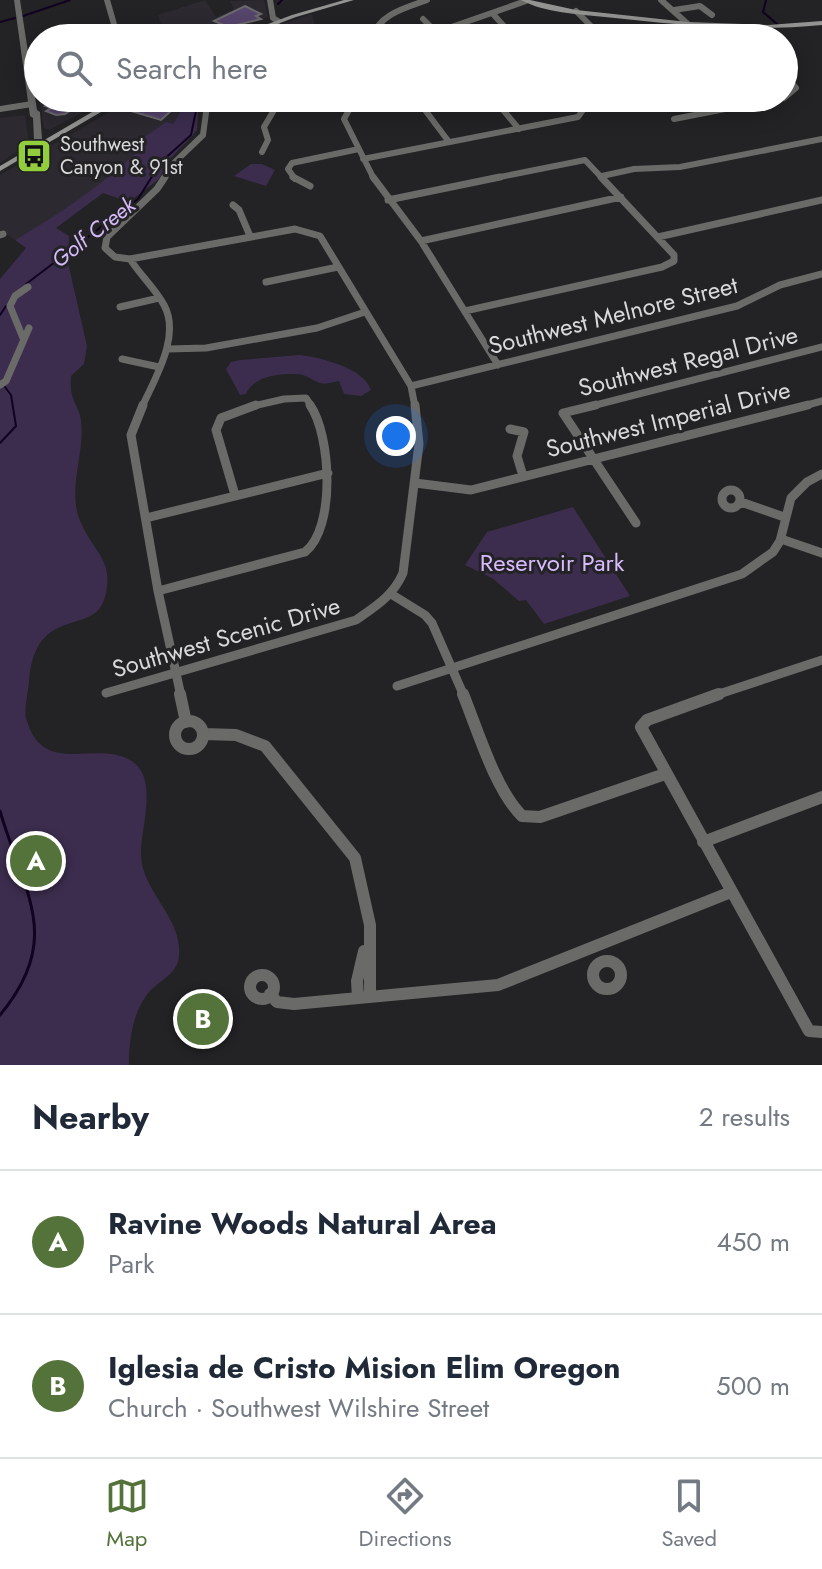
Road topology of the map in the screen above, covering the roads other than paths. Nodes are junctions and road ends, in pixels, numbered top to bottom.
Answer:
1 (17, 0) edge
2 (107, 0) edge
3 (270, 0) edge
4 (351, 0) edge
5 (427, 0) edge
6 (525, 0) edge
7 (661, 0) edge
8 (674, 10) junction
9 (576, 11) junction
10 (492, 13) junction
11 (712, 15) dead end
12 (423, 19) dead end
13 (278, 21) junction
14 (822, 23) edge
15 (114, 24) edge
16 (270, 24) edge
17 (378, 24) edge
18 (428, 24) edge
19 (466, 24) edge
20 (502, 24) edge
21 (589, 24) edge
22 (681, 24) edge
23 (688, 24) edge
24 (798, 25) edge
25 (24, 49) edge
26 (24, 105) edge
27 (0, 109) edge
28 (33, 112) edge
29 (98, 112) edge
30 (206, 112) edge
31 (272, 112) edge
32 (348, 112) edge
33 (426, 112) edge
34 (505, 112) edge
35 (583, 112) edge
36 (710, 112) edge
37 (674, 119) dead end
38 (519, 129) junction
39 (822, 139) edge
40 (449, 142) junction
41 (44, 144) junction
42 (359, 149) junction
43 (262, 152) dead end
44 (363, 159) junction
45 (0, 169) edge
46 (602, 176) junction
47 (310, 186) dead end
48 (621, 197) junction
49 (388, 200) junction
50 (822, 200) edge
51 (233, 205) dead end
52 (250, 236) junction
53 (658, 237) junction
54 (421, 241) junction
55 (130, 259) junction
56 (338, 267) junction
57 (822, 274) edge
58 (266, 282) dead end
59 (28, 287) dead end
60 (159, 298) junction
61 (120, 307) dead end
62 (465, 311) junction
63 (365, 312) junction
64 (29, 328) dead end
65 (23, 338) junction
66 (822, 347) edge
67 (168, 349) junction
68 (122, 359) dead end
69 (498, 365) junction
70 (159, 367) junction
71 (0, 385) edge
72 (411, 386) junction
73 (822, 401) edge
74 (510, 429) dead end
75 (593, 459) junction
76 (328, 473) junction
77 (822, 474) edge
78 (523, 476) junction
79 (415, 483) junction
80 (235, 495) junction
81 (741, 502) dead end
82 (784, 517) junction
83 (146, 518) junction
84 (636, 523) dead end
85 (781, 539) junction
86 (822, 553) edge
87 (158, 591) junction
88 (391, 594) junction
89 (822, 660) edge
90 (452, 667) junction
91 (175, 673) junction
92 (397, 686) dead end
93 (106, 693) dead end
94 (186, 722) junction
95 (204, 734) junction
96 (665, 774) junction
97 (821, 799) edge
98 (703, 842) junction
99 (731, 892) junction
100 (595, 948) junction
101 (601, 962) dead end
102 (270, 994) dead end
103 (364, 998) junction
104 (816, 1032) edge

1 - 25 street
2 - 15 street
3 - 13 street
4 - 13 main road
5 - 17 street
6 - 9 main road
6 - 10 street
7 - 8 street
8 - 11 street
8 - 23 street
9 - 21 street
9 - 22 main road
10 - 19 street
10 - 20 street
12 - 18 street
13 - 16 main road
14 - 24 main road
26 - 27 street
28 - 41 street
29 - 41 main road
30 - 55 street
31 - 43 street
32 - 42 street
33 - 40 street
34 - 38 street
35 - 38 street
36 - 37 street
38 - 40 street
39 - 46 street
40 - 44 street
41 - 45 main road
42 - 44 street
42 - 47 street
44 - 49 street
46 - 48 street
46 - 49 street
48 - 53 street
48 - 54 street
49 - 54 street
50 - 53 street
51 - 52 street
52 - 55 street
52 - 56 street
53 - 62 street
54 - 62 street
55 - 60 street
56 - 58 street
56 - 63 street
57 - 69 street, Southwest Melnore Street
59 - 65 street
60 - 61 street
60 - 67 street
62 - 69 street
63 - 67 street
63 - 72 street
64 - 65 street
65 - 71 street
66 - 75 street, Southwest Regal Drive
67 - 70 street
68 - 70 street
69 - 72 street, Southwest Melnore Street
70 - 83 street
72 - 79 street
73 - 75 street, Southwest Imperial Drive
74 - 78 street, Southwest Imperial Drive
75 - 78 street, Southwest Imperial Drive
75 - 84 street
76 - 80 street
76 - 80 street
76 - 87 street
77 - 82 street
78 - 79 street, Southwest Imperial Drive
79 - 88 street
80 - 83 street
81 - 82 street
82 - 85 street
83 - 87 street
85 - 86 street
85 - 90 street
87 - 91 street
88 - 90 street
88 - 91 street, Southwest Scenic Drive
89 - 96 street
90 - 92 street
90 - 96 street
91 - 93 street, Southwest Scenic Drive
91 - 94 street
94 - 95 street
94 - 95 street
95 - 103 street
96 - 98 street
97 - 98 street
98 - 99 street
99 - 100 street
99 - 104 street
100 - 101 street
100 - 103 street
102 - 103 street

